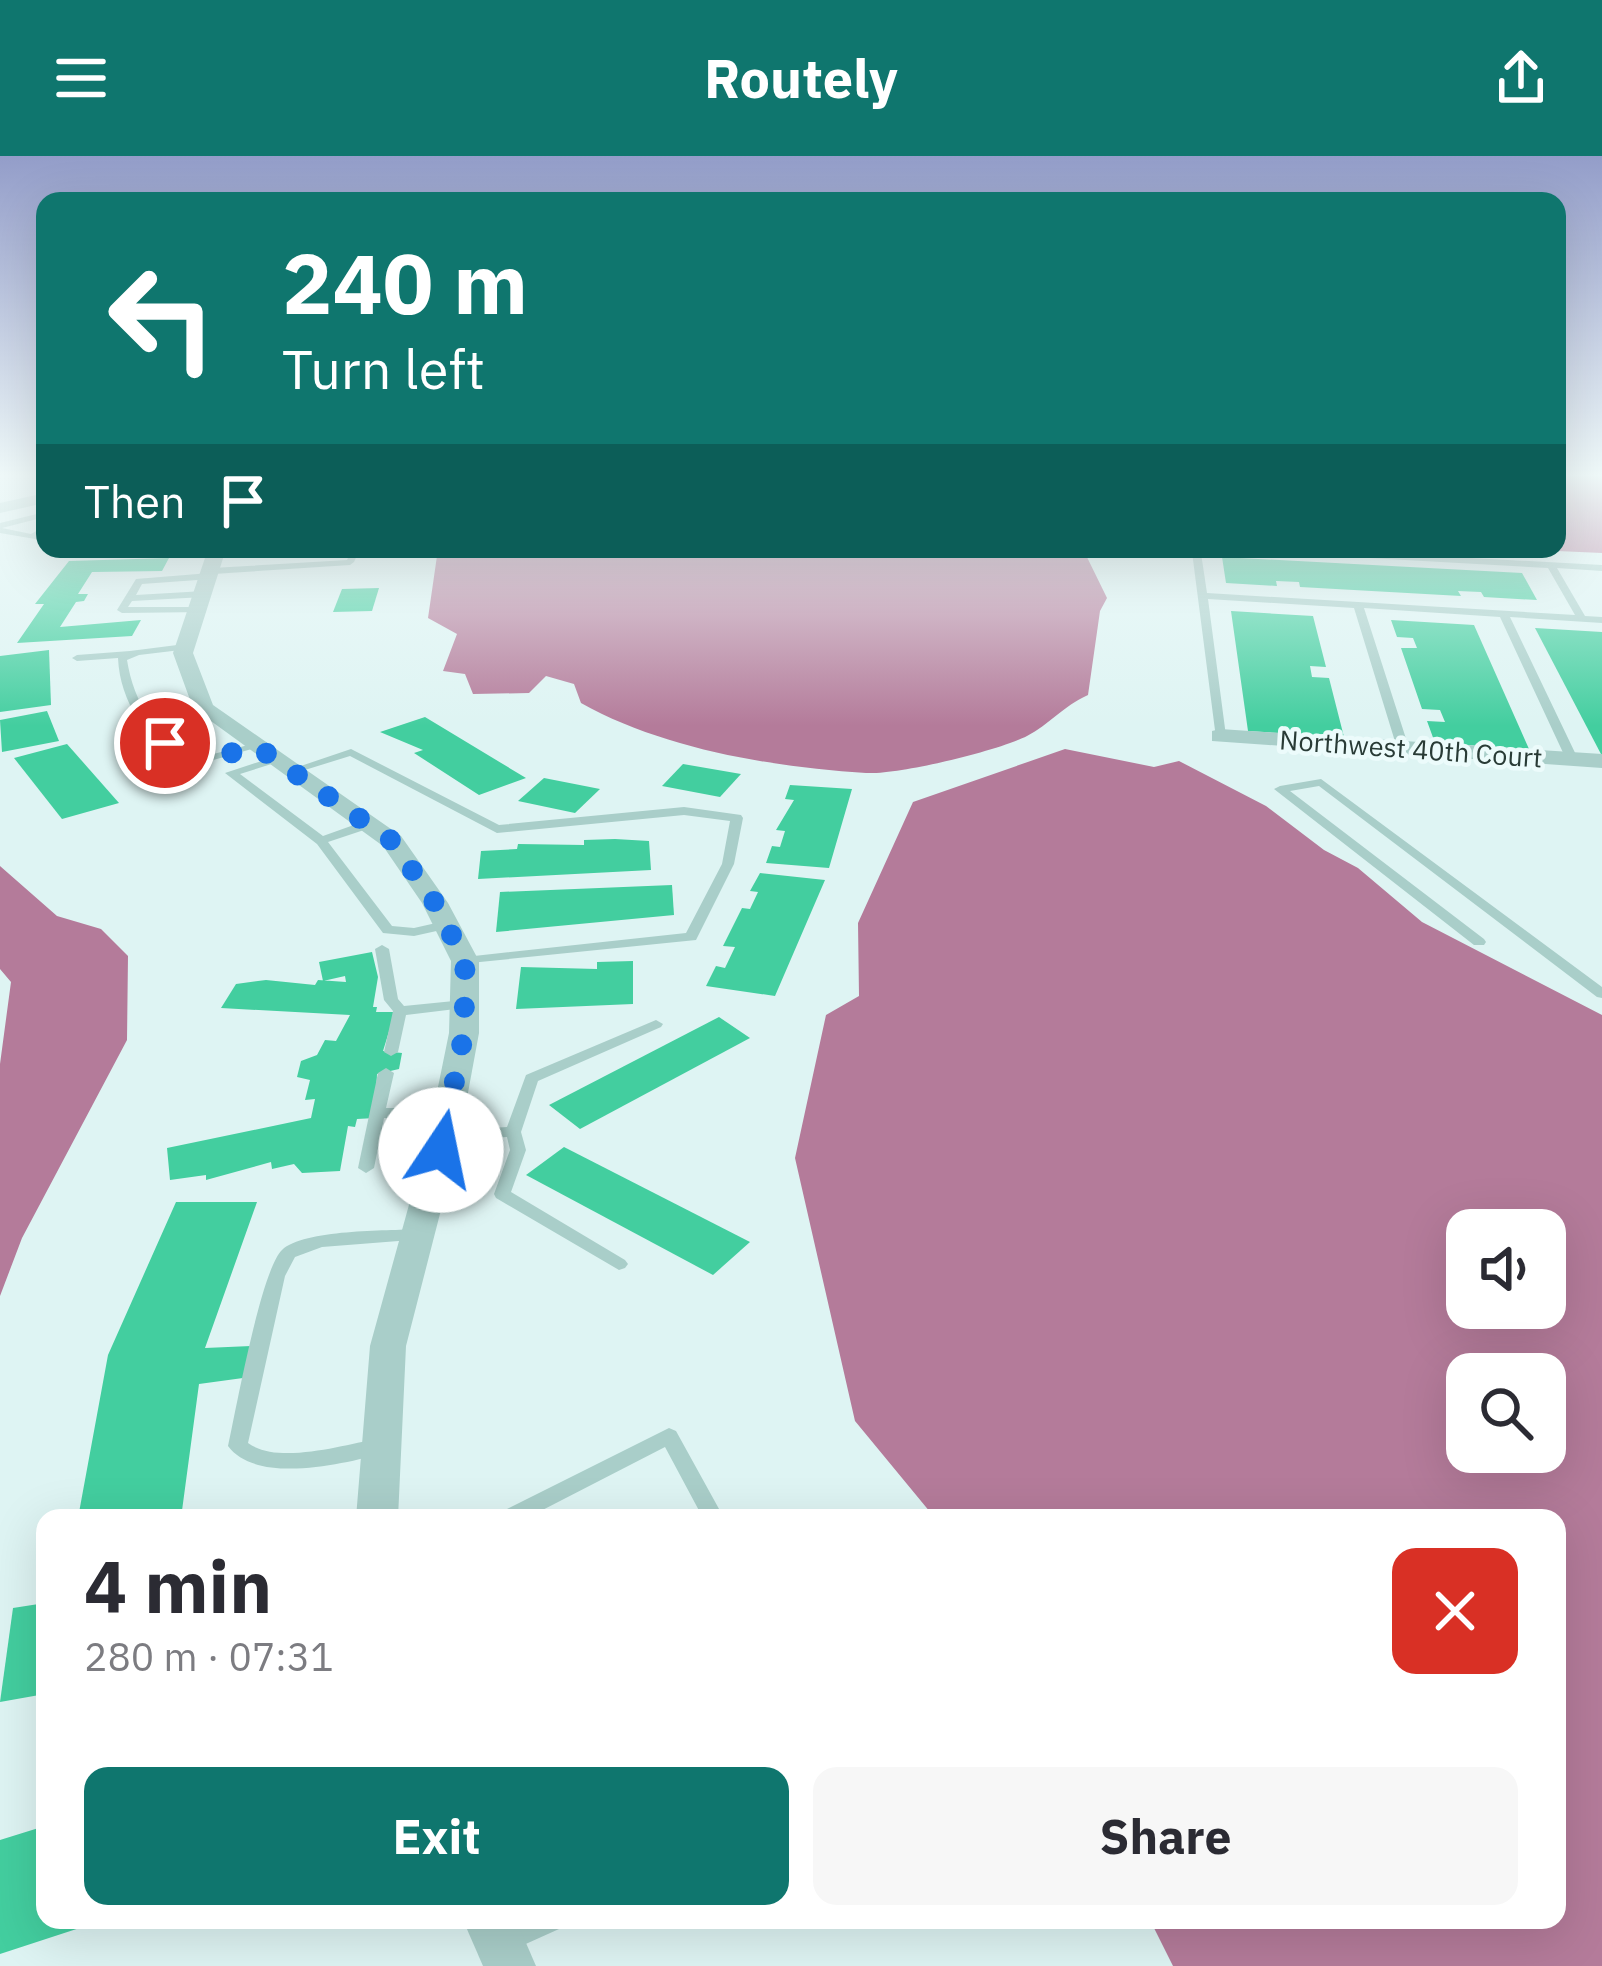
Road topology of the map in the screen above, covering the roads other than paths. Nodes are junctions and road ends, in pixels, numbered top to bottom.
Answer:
1 (244, 558) edge
2 (352, 558) edge
3 (1197, 558) edge
4 (1423, 558) edge
5 (1551, 565) junction
6 (1602, 568) edge
7 (210, 575) edge
8 (1203, 596) junction
9 (128, 598) junction
10 (1358, 606) junction
11 (1504, 615) junction
12 (1581, 618) junction
13 (1602, 620) edge
14 (185, 647) junction
15 (130, 654) junction
16 (76, 658) dead end
17 (1220, 736) joint
18 (1403, 748) junction
19 (275, 758) junction
20 (1572, 759) junction
21 (1602, 761) edge
22 (192, 764) junction
23 (142, 782) dead end
24 (369, 824) junction
25 (321, 841) junction
26 (445, 925) junction
27 (1479, 942) dead end
28 (382, 949) dead end
29 (465, 961) junction
30 (1602, 994) edge
31 (464, 1004) junction
32 (400, 1011) junction
33 (656, 1024) dead end
34 (391, 1052) dead end
35 (386, 1072) dead end
36 (377, 1114) junction
37 (446, 1124) junction
38 (513, 1132) junction
39 (366, 1168) dead end
40 (418, 1235) junction
41 (619, 1264) dead end
42 (382, 1447) junction
43 (378, 1509) edge
44 (526, 1509) edge
45 (709, 1509) edge
46 (530, 1929) edge
47 (499, 1943) edge

1 - 7 lane
2 - 7 lane
3 - 8 lane
4 - 5 lane
5 - 6 lane
5 - 12 lane
7 - 9 lane
7 - 9 lane
7 - 9 lane
7 - 14 street
8 - 10 lane
8 - 17 lane
10 - 11 lane
10 - 18 lane
11 - 12 lane
11 - 20 lane
12 - 13 lane
14 - 15 lane
14 - 19 street
15 - 16 lane
15 - 22 lane
17 - 18 street, Northwest 40th Court
18 - 20 street, Northwest 40th Court
19 - 22 lane
19 - 24 street
19 - 25 lane
19 - 29 lane
20 - 21 street, Northwest 40th Court
22 - 23 lane
24 - 25 lane
24 - 26 street
25 - 26 lane
26 - 29 street
27 - 30 lane
28 - 32 lane
29 - 31 street
31 - 32 lane
31 - 37 street
32 - 34 lane
33 - 38 lane
35 - 36 lane
36 - 37 lane
36 - 39 lane
37 - 38 lane
37 - 40 street
38 - 41 lane
40 - 42 street
40 - 42 lane
42 - 43 street
44 - 45 lane
46 - 47 lane

